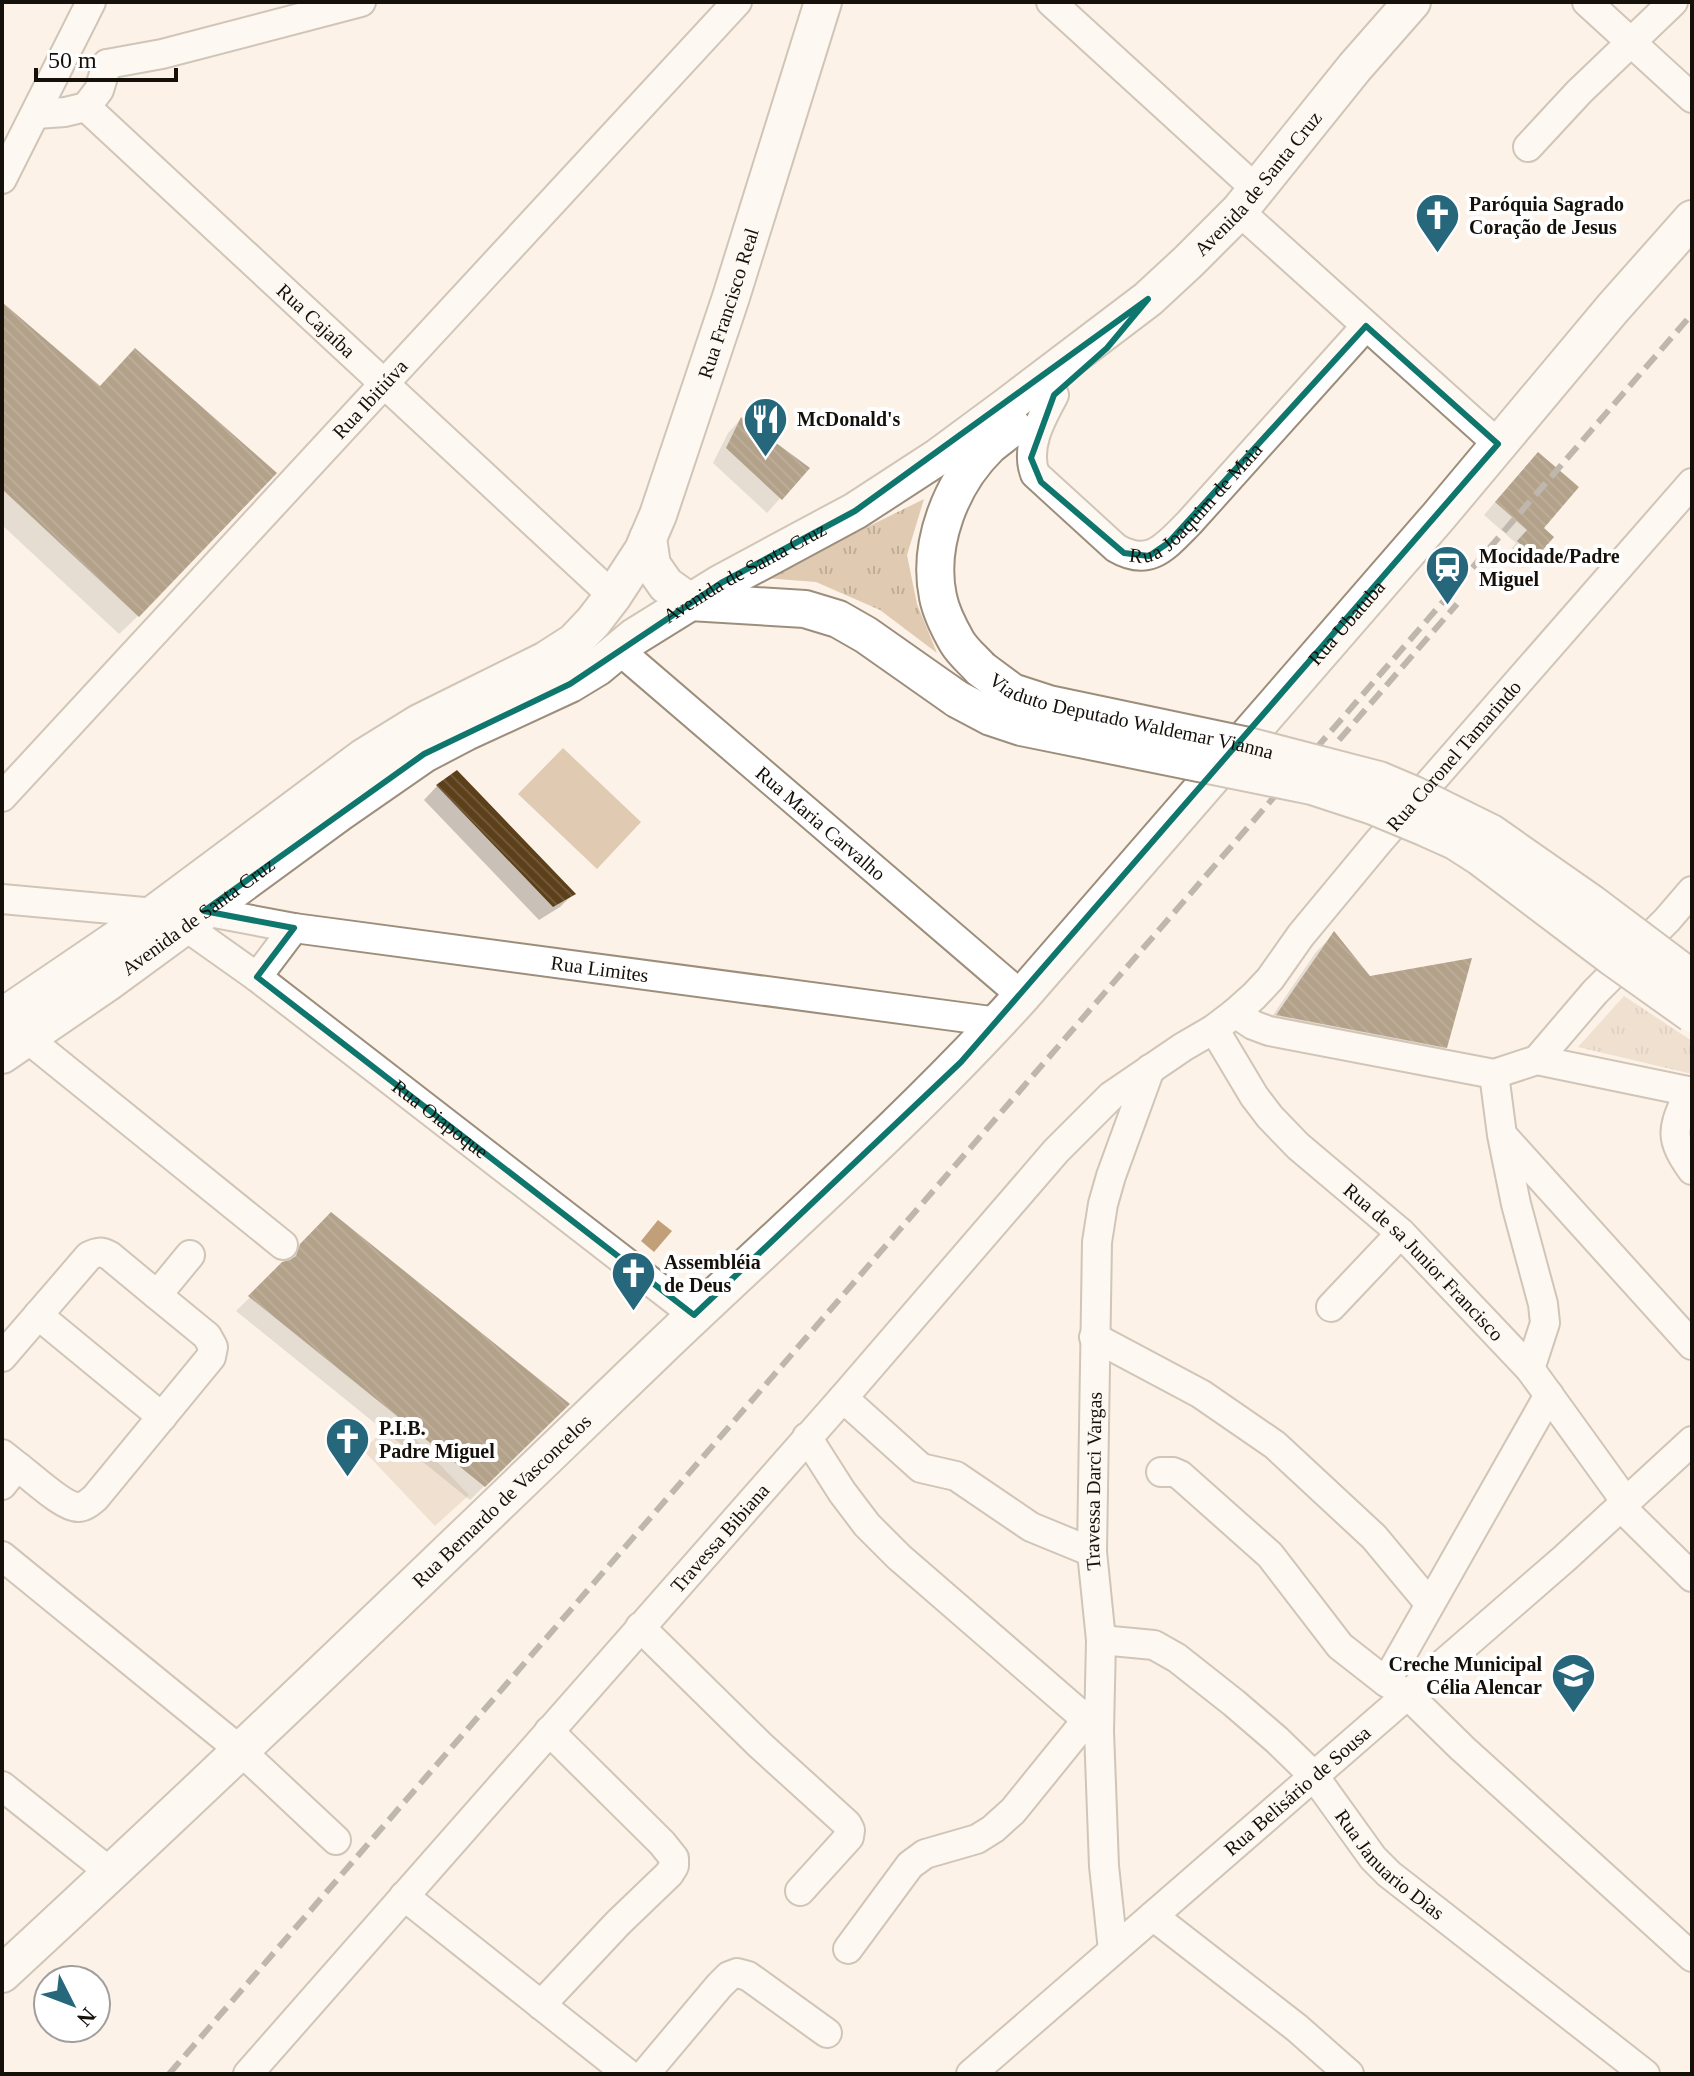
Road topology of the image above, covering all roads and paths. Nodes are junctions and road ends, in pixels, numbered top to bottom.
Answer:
1 (91, 2) edge
2 (361, 2) edge
3 (737, 2) edge
4 (823, 2) edge
5 (1051, 2) edge
6 (1412, 2) edge
7 (1587, 2) edge
8 (1673, 2) edge
9 (76, 31) junction
10 (1629, 42) junction
11 (107, 64) junction
12 (1692, 98) edge
13 (86, 107) junction
14 (36, 114) junction
15 (1528, 147) dead end
16 (2, 179) edge
17 (1248, 200) junction
18 (1692, 219) edge
19 (1148, 299) junction
20 (1366, 326) junction
21 (385, 385) junction
22 (1054, 395) junction
23 (1498, 444) junction
24 (1692, 483) edge
25 (642, 550) junction
26 (583, 569) junction
27 (613, 596) junction
28 (690, 602) junction
29 (619, 650) junction
30 (2, 797) edge
31 (1692, 891) edge
32 (2, 899) edge
33 (181, 917) junction
34 (294, 928) junction
35 (257, 977) junction
36 (1692, 979) edge
37 (1010, 1009) junction
38 (1692, 1014) edge
39 (1225, 1021) junction
40 (11, 1037) edge
41 (1537, 1060) junction
42 (1150, 1069) junction
43 (1494, 1074) junction
44 (1690, 1091) edge
45 (1502, 1135) junction
46 (1692, 1170) edge
47 (1401, 1233) junction
48 (283, 1245) dead end
49 (190, 1255) dead end
50 (157, 1295) junction
51 (1331, 1307) dead end
52 (38, 1315) junction
53 (694, 1315) junction
54 (1094, 1337) junction
55 (1692, 1345) edge
56 (2, 1357) edge
57 (1530, 1369) junction
58 (1549, 1395) junction
59 (843, 1398) junction
60 (162, 1417) junction
61 (807, 1437) junction
62 (1692, 1441) edge
63 (7, 1468) edge
64 (1161, 1472) dead end
65 (1624, 1505) junction
66 (1092, 1552) junction
67 (2, 1556) edge
68 (1692, 1577) edge
69 (1429, 1603) junction
70 (640, 1627) junction
71 (1101, 1640) junction
72 (1397, 1688) junction
73 (1094, 1711) junction
74 (549, 1731) junction
75 (241, 1751) junction
76 (1314, 1776) junction
77 (2, 1786) edge
78 (336, 1840) dead end
79 (111, 1873) junction
80 (800, 1891) dead end
81 (404, 1896) junction
82 (1153, 1916) junction
83 (848, 1949) dead end
84 (1113, 1950) junction
85 (1692, 1957) edge
86 (2, 1974) edge
87 (541, 2005) junction
88 (827, 2033) dead end
89 (974, 2073) edge
90 (248, 2074) edge
91 (628, 2074) edge
92 (645, 2074) edge
93 (1349, 2074) edge
94 (1645, 2074) edge

1 - 9 street
2 - 11 street
3 - 21 street, Rua Ibitiúva
4 - 25 main road, Rua Francisco Real
5 - 17 street
6 - 17 main road, Avenida de Santa Cruz
7 - 10 street
8 - 10 street
9 - 11 street
9 - 14 street
10 - 12 street
10 - 15 street
11 - 13 street
13 - 14 street
13 - 21 street, Rua Cajaíba
14 - 16 street
17 - 19 main road, Avenida de Santa Cruz
17 - 20 street
18 - 23 main road, Rua Ubatuba
19 - 22 main road, Viaduto Deputado Waldemar Vianna
19 - 28 main road, Avenida de Santa Cruz
20 - 22 street, Rua Joaquim de Maia
20 - 23 street
21 - 26 street, Rua Cajaíba
21 - 30 street, Rua Ibitiúva
22 - 36 main road, Viaduto Deputado Waldemar Vianna, bridge
23 - 37 main road, Rua Ubatuba
24 - 39 street, Rua Coronel Tamarindo
25 - 26 street
25 - 27 main road, Rua Francisco Real
25 - 28 main road
26 - 27 street, Rua Cajaíba
27 - 33 main road, Avenida de Santa Cruz
28 - 29 main road, Avenida de Santa Cruz
28 - 38 main road, Viaduto Deputado Waldemar Vianna, bridge
29 - 33 main road, Avenida de Santa Cruz
29 - 37 street, Rua Maria Carvalho
31 - 41 street
32 - 33 street, Rua Limites
33 - 34 street, Rua Limites
33 - 35 street, Rua Oiapoque
33 - 40 main road, Avenida de Santa Cruz
34 - 35 street
34 - 37 street, Rua Limites
35 - 53 street, Rua Oiapoque
37 - 53 main road, Rua Bernardo de Vasconcelos
39 - 42 street, Travessa Bibiana
39 - 43 street
39 - 47 street, Rua de sa Junior Francisco
40 - 48 street
41 - 43 street
41 - 44 street
42 - 54 street, Travessa Darci Vargas
42 - 59 street, Travessa Bibiana
43 - 45 street
44 - 46 street
45 - 55 street
45 - 57 street
47 - 51 street
47 - 57 street, Rua de sa Junior Francisco
49 - 50 street
50 - 52 street
50 - 60 street
52 - 56 street
52 - 60 street
53 - 75 main road, Rua Bernardo de Vasconcelos
54 - 66 street, Travessa Darci Vargas
54 - 69 street
57 - 58 street, Rua de sa Junior Francisco
58 - 65 street, Rua de sa Junior Francisco
58 - 69 street
59 - 61 street, Travessa Bibiana
59 - 66 street
60 - 63 street
61 - 70 street, Travessa Bibiana
61 - 73 street
62 - 65 street, Rua Belisário de Sousa
64 - 72 street
65 - 68 street, Rua de sa Junior Francisco
65 - 72 street, Rua Belisário de Sousa
66 - 71 street, Travessa Darci Vargas
67 - 75 street
69 - 72 street
70 - 74 street, Travessa Bibiana
70 - 80 street
71 - 73 street, Travessa Darci Vargas
71 - 76 street, Rua Januario Dias
72 - 76 street, Rua Belisário de Sousa
72 - 85 street
73 - 83 street
73 - 84 street, Travessa Darci Vargas
74 - 81 street, Travessa Bibiana
74 - 87 street
75 - 78 street
75 - 79 main road, Rua Bernardo de Vasconcelos
76 - 82 street, Rua Belisário de Sousa
76 - 94 street, Rua Januario Dias
77 - 79 street
79 - 86 main road, Rua Bernardo de Vasconcelos
81 - 87 street
81 - 90 street, Travessa Bibiana
82 - 84 street, Rua Belisário de Sousa
82 - 93 street
84 - 89 street, Rua Belisário de Sousa
87 - 91 street
88 - 92 street

